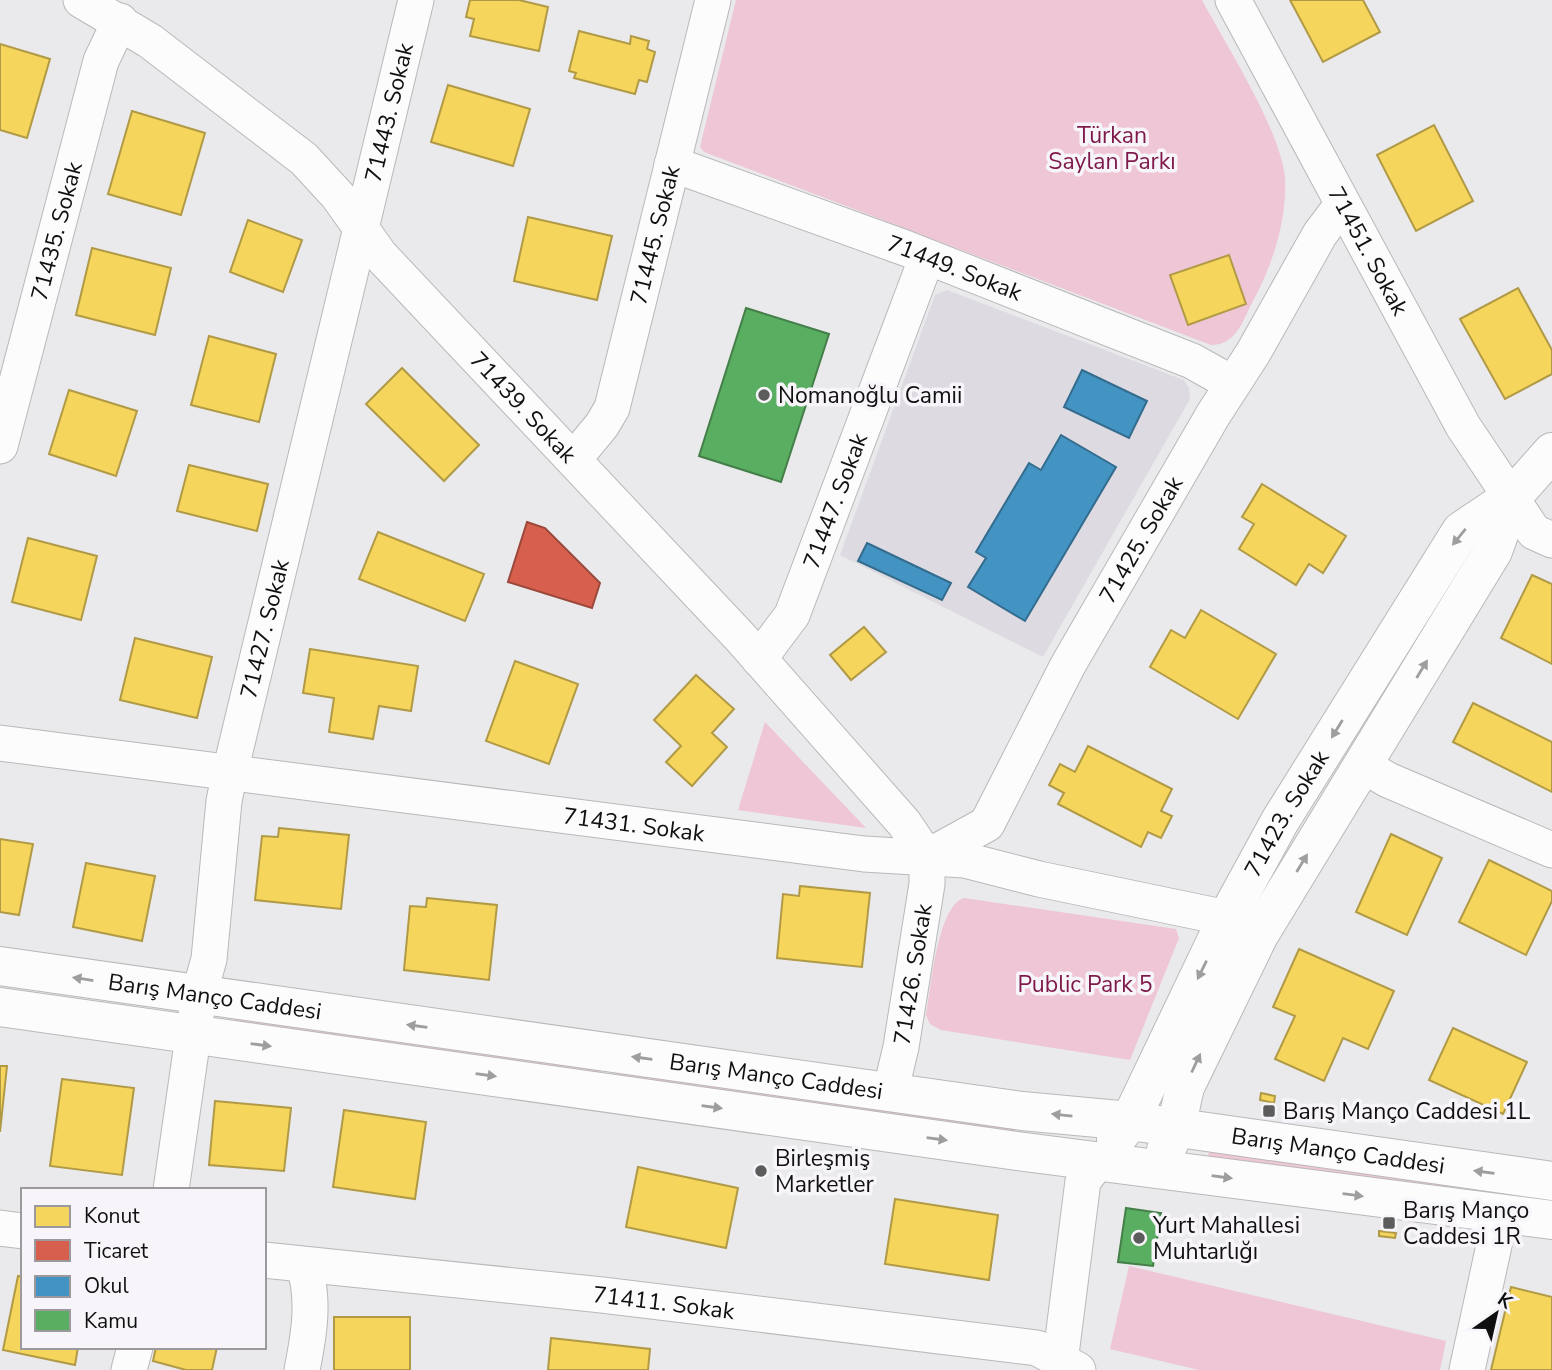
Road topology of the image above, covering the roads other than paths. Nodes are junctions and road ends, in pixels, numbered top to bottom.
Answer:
1 (81, 0) edge
2 (416, 0) edge
3 (713, 0) edge
4 (1233, 0) edge
5 (120, 21) junction
6 (672, 164) junction
7 (1342, 205) junction
8 (360, 227) junction
9 (927, 257) junction
10 (1233, 384) junction
11 (0, 446) edge
12 (1552, 452) edge
13 (574, 459) junction
14 (1513, 496) junction
15 (1552, 540) edge
16 (759, 659) junction
17 (0, 743) edge
18 (1364, 766) junction
19 (230, 772) junction
20 (1552, 850) edge
21 (927, 857) junction
22 (1243, 926) junction
23 (0, 966) edge
24 (199, 995) junction
25 (0, 1007) edge
26 (193, 1035) junction
27 (890, 1093) junction
28 (1152, 1140) junction
29 (1099, 1160) junction
30 (1552, 1181) edge
31 (171, 1188) edge
32 (1501, 1213) junction
33 (1552, 1220) edge
34 (0, 1228) edge
35 (21, 1231) edge
36 (266, 1260) edge
37 (304, 1266) junction
38 (134, 1349) edge
39 (1066, 1367) edge
40 (129, 1370) edge
41 (302, 1370) edge
42 (1467, 1370) edge

1 - 5 street, 71439. Sokak
2 - 8 street, 71443. Sokak
3 - 6 street, 71445. Sokak
4 - 7 street, 71451. Sokak
5 - 8 street, 71439. Sokak
5 - 11 street, 71435. Sokak
6 - 9 street, 71449. Sokak
6 - 13 street, 71445. Sokak
7 - 10 street, 71425. Sokak
7 - 14 street, 71451. Sokak
8 - 13 street, 71439. Sokak
8 - 19 street, 71427. Sokak
9 - 10 street, 71449. Sokak
9 - 16 street, 71447. Sokak
10 - 21 street, 71425. Sokak
12 - 14 main road, 71423. Sokak
13 - 16 street, 71439. Sokak
14 - 15 street, 71451. Sokak
18 -> 14 main road, 71423. Sokak
14 -> 22 main road, 71423. Sokak
16 - 21 street, 71439. Sokak
17 - 19 street, 71431. Sokak
18 - 20 street
22 -> 18 main road, 71423. Sokak
19 - 21 street, 71431. Sokak
19 - 24 street, 71427. Sokak
21 - 22 street, 71431. Sokak
21 - 27 street, 71426. Sokak
22 - 28 main road, 71423. Sokak
24 -> 23 main road, Barış Manço Caddesi
24 - 26 street, 71427. Sokak
27 -> 24 main road, Barış Manço Caddesi
25 - 26 main road, Barış Manço Caddesi
26 -> 29 main road, Barış Manço Caddesi
26 - 31 street, 71427. Sokak
28 -> 27 main road, Barış Manço Caddesi
28 - 29 main road
30 -> 28 main road, Barış Manço Caddesi
28 -> 32 main road, Barış Manço Caddesi
29 - 39 street
32 - 33 main road, Barış Manço Caddesi
32 - 42 street
34 - 35 street
36 - 37 street, 71411. Sokak
37 - 39 street, 71411. Sokak
37 - 41 street
38 - 40 street

